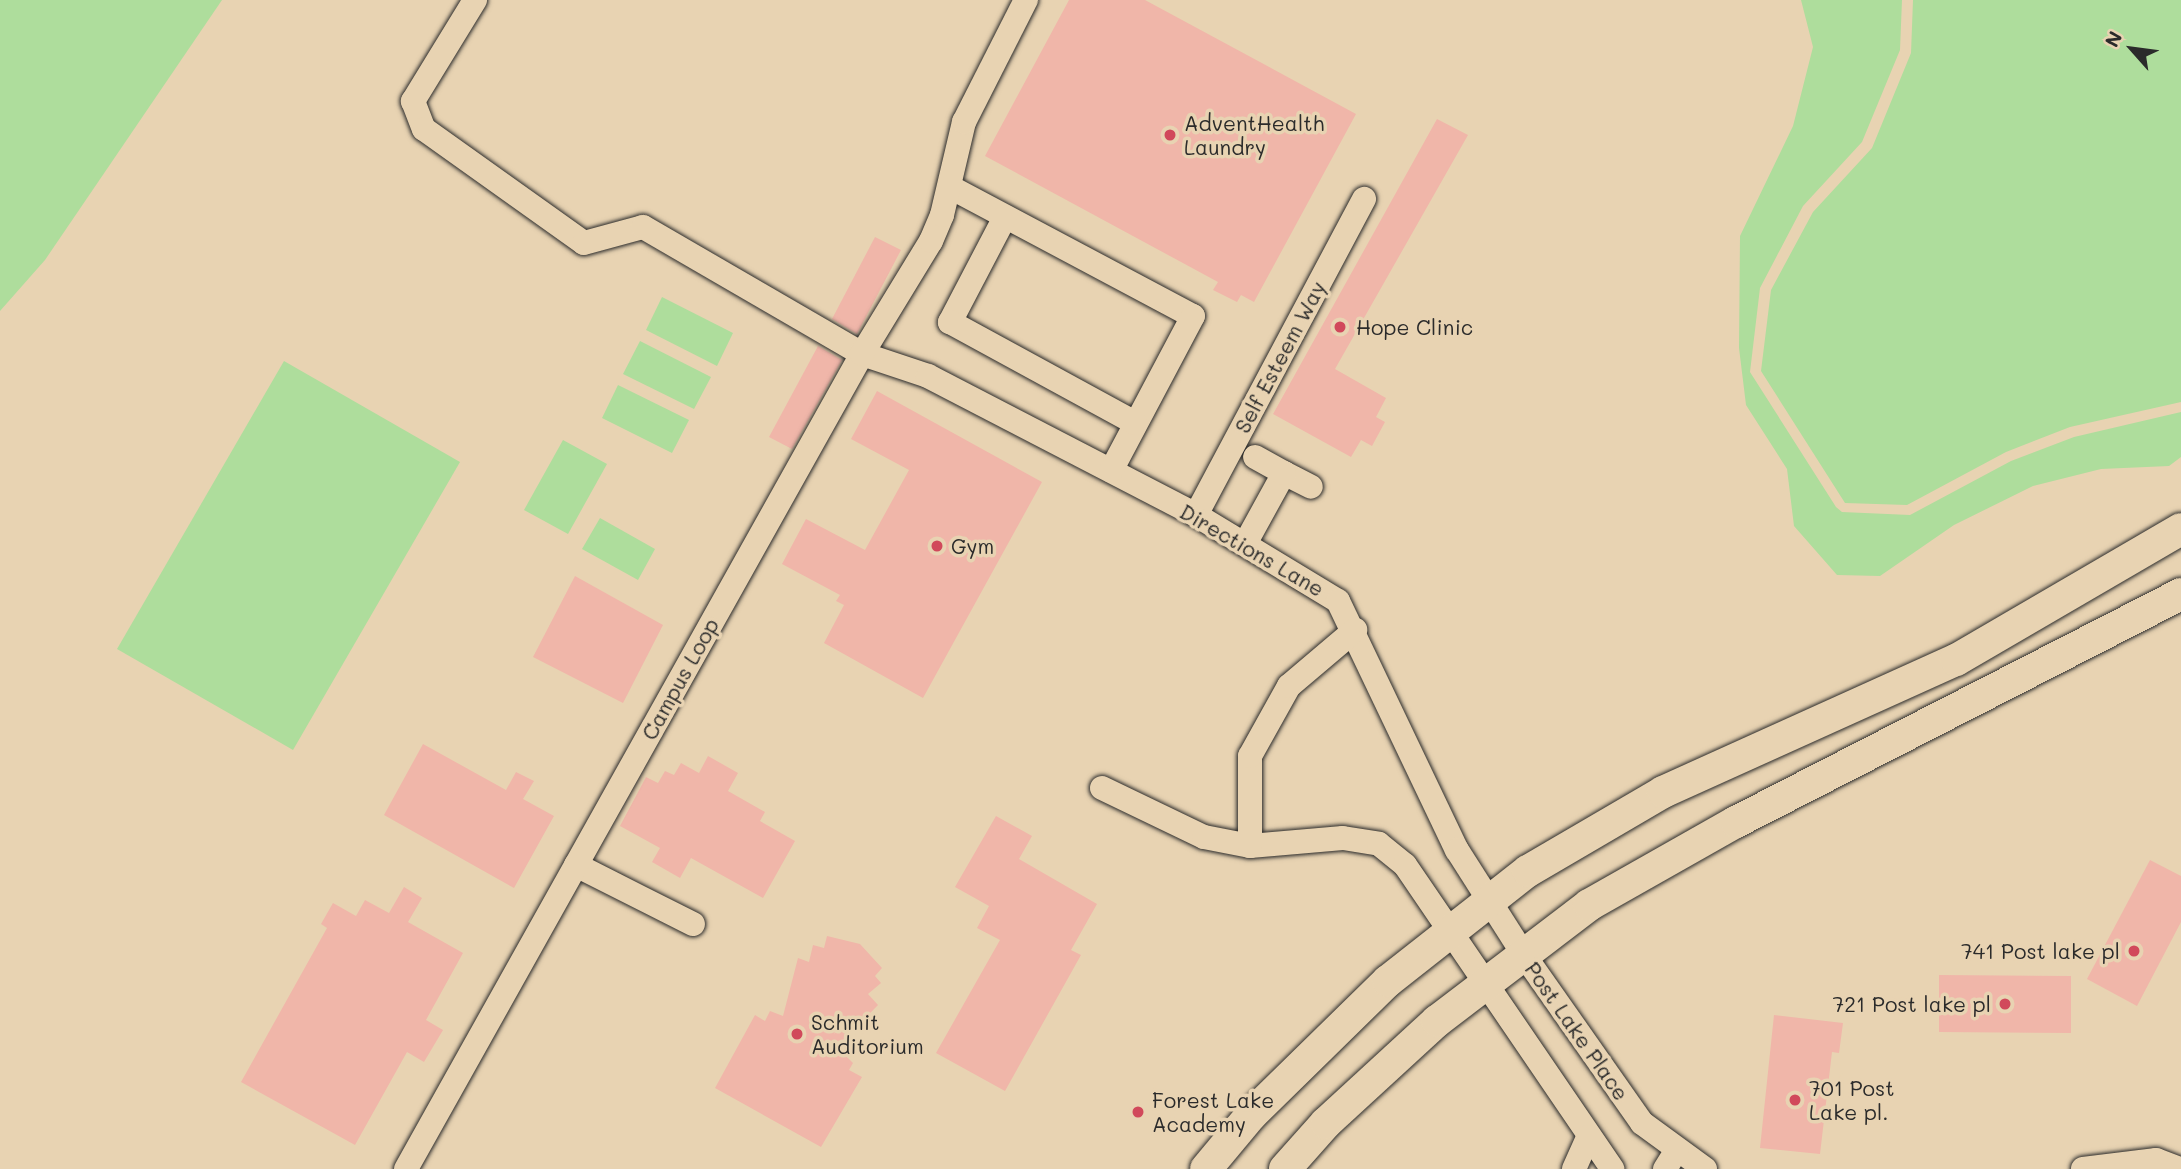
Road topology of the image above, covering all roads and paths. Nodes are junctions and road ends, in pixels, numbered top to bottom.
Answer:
1 (475, 0) edge
2 (1026, 0) edge
3 (950, 187) junction
4 (1364, 199) dead end
5 (1006, 217) junction
6 (862, 354) junction
7 (1135, 423) junction
8 (1255, 457) dead end
9 (1111, 471) junction
10 (1284, 473) junction
11 (1311, 487) dead end
12 (1196, 515) junction
13 (2181, 530) edge
14 (1245, 544) junction
15 (2181, 594) edge
16 (1355, 630) junction
17 (1102, 788) dead end
18 (1250, 846) junction
19 (576, 865) junction
20 (1490, 901) junction
21 (693, 924) dead end
22 (1450, 932) junction
23 (1524, 955) junction
24 (1486, 984) junction
25 (1588, 1137) junction
26 (1671, 1159) edge
27 (406, 1169) edge
28 (1206, 1169) edge
29 (1285, 1169) edge
30 (1574, 1169) edge
31 (1612, 1169) edge
32 (1705, 1169) edge
33 (2083, 1169) edge
34 (2180, 1169) edge

1 - 6 street, Directions Lane
2 - 3 street, Campus Loop
3 - 5 street
3 - 6 street, Campus Loop
4 - 12 street, Self Esteem Way
5 - 7 street
5 - 7 street
6 - 9 street, Directions Lane
6 - 19 street, Campus Loop
7 - 9 street
8 - 10 street
9 - 12 street, Directions Lane
10 - 11 street
10 - 14 street
12 - 14 street, Directions Lane
13 - 20 main road
14 - 16 street, Directions Lane
15 - 23 main road
16 - 18 street
16 - 20 street, Directions Lane
17 - 18 street
18 - 22 street
19 - 21 street
19 - 27 street, Campus Loop
20 - 22 main road
20 - 23 street, Post Lake Place
22 - 24 street
22 - 28 main road
23 - 24 main road
23 - 26 street, Post Lake Place
24 - 25 street
24 - 29 main road
25 - 30 street
25 - 31 street
26 - 32 street, Post Lake Place
33 - 34 street

